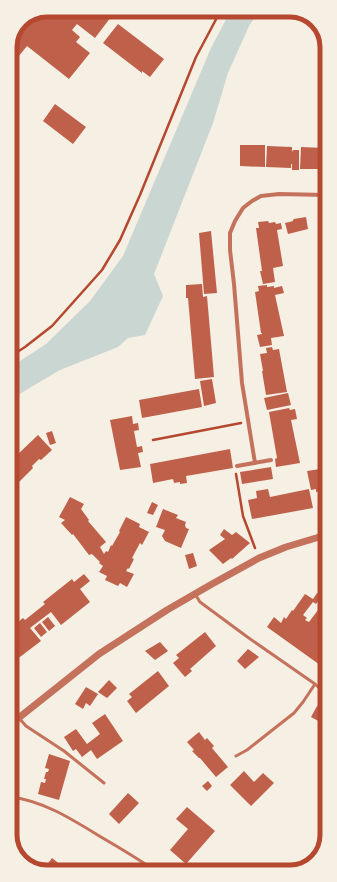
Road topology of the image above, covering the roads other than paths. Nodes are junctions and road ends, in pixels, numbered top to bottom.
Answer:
1 (320, 195) edge
2 (270, 460) dead end
3 (255, 463) junction
4 (237, 466) road end
5 (320, 537) edge
6 (195, 594) junction
7 (315, 684) junction
8 (320, 689) edge
9 (19, 718) joint
10 (236, 756) dead end
11 (104, 783) dead end
12 (17, 798) edge
13 (146, 865) edge

1 - 3 street
2 - 3 street
3 - 4 street
5 - 6 street
6 - 7 lane
6 - 9 street
7 - 8 lane
7 - 10 lane
9 - 11 lane
12 - 13 lane

